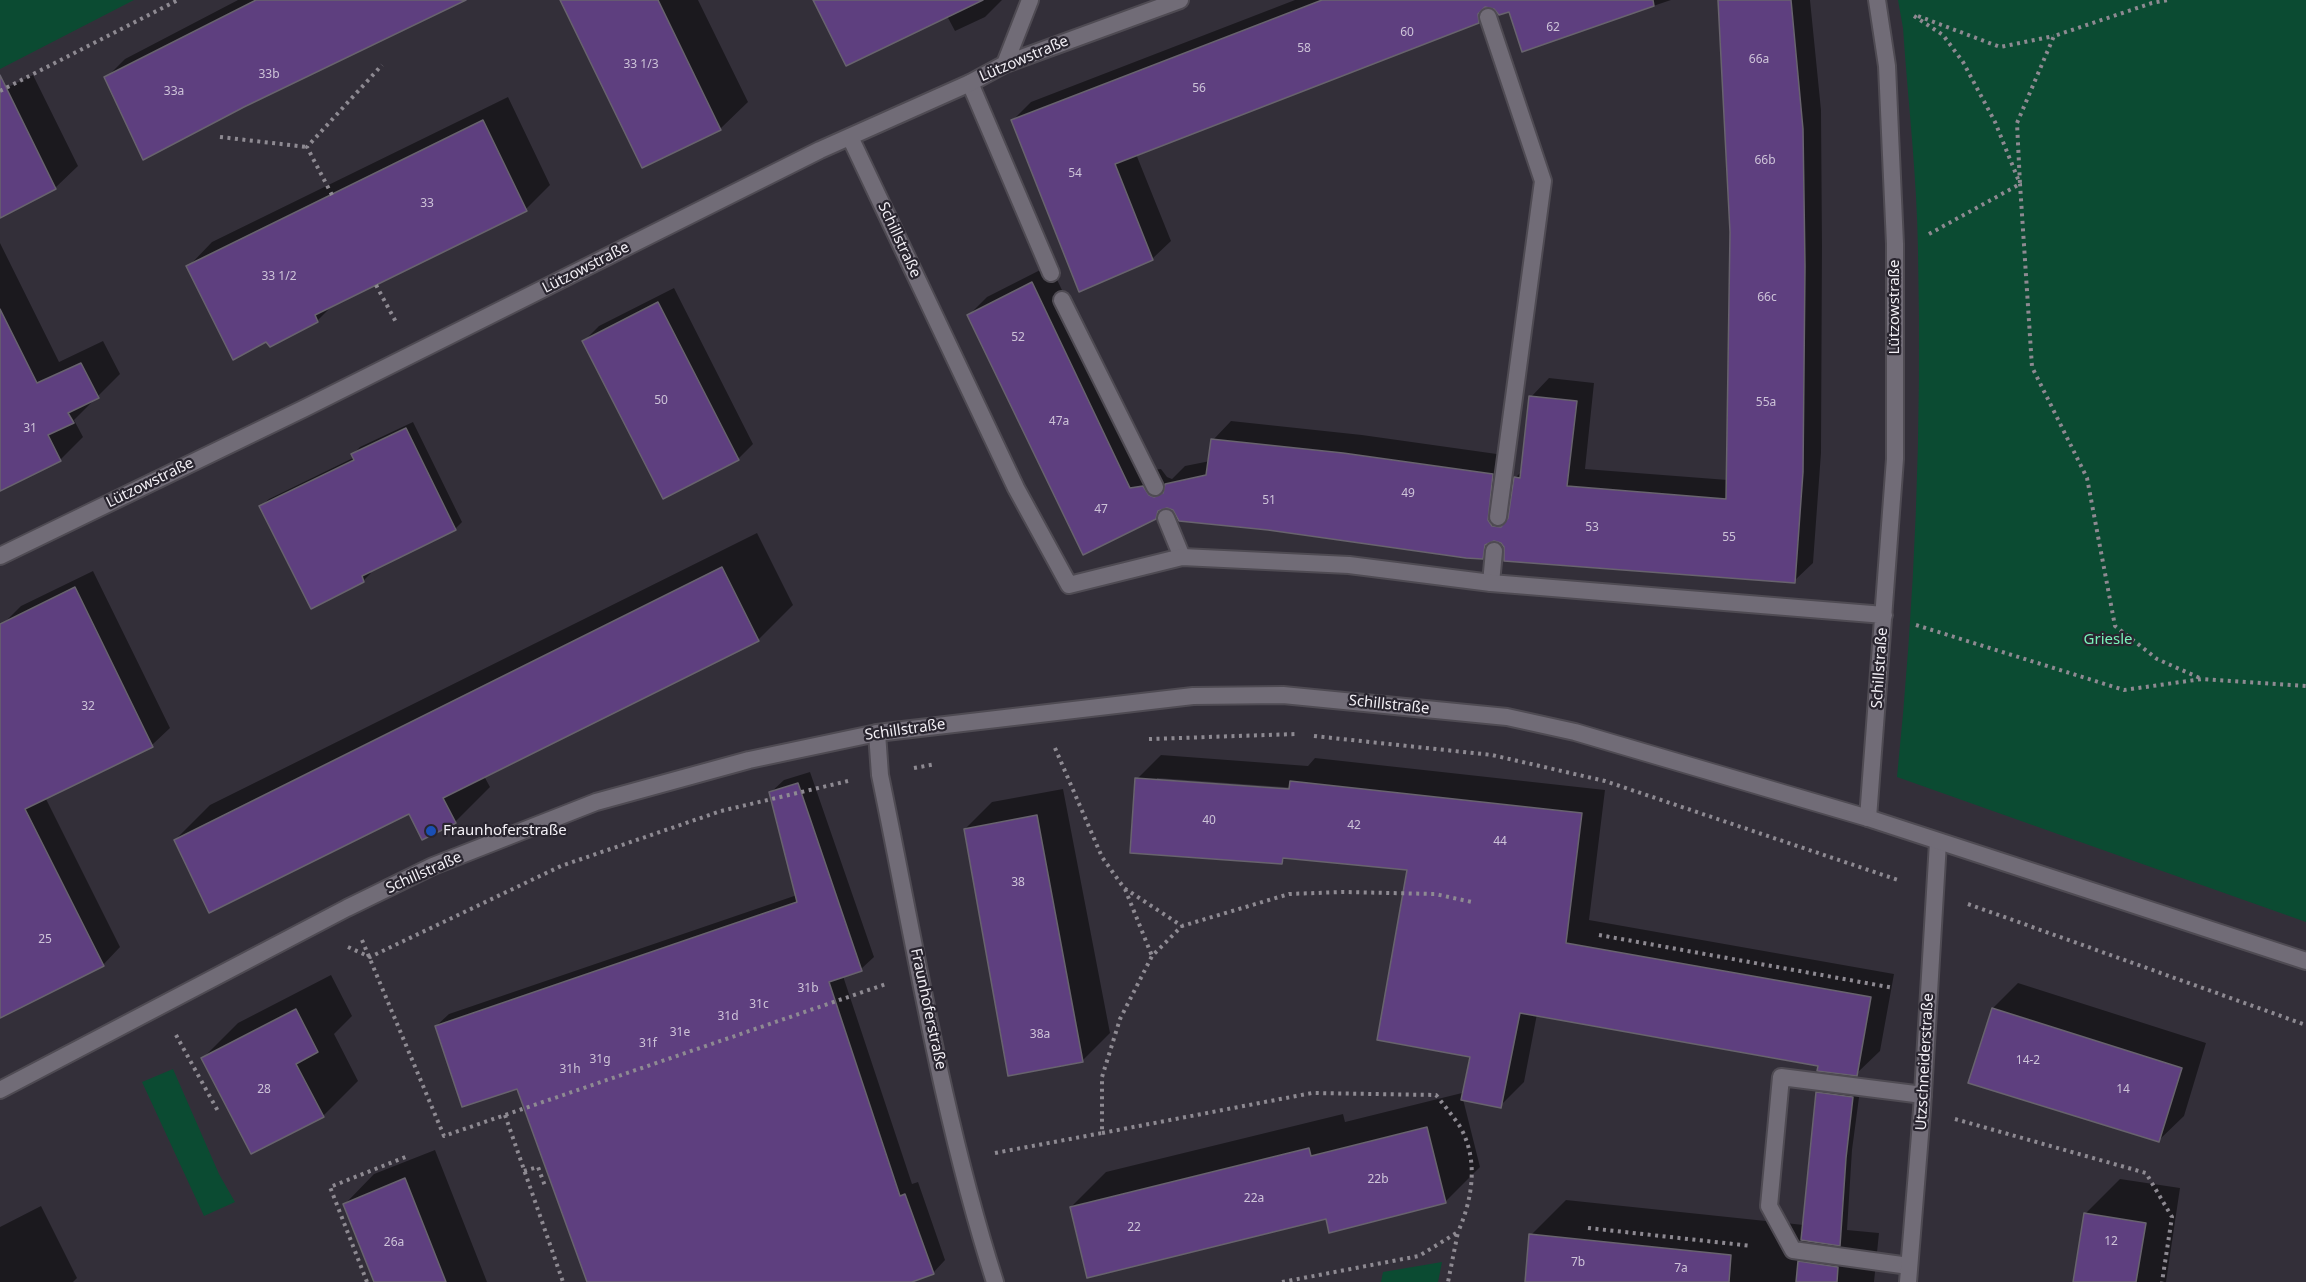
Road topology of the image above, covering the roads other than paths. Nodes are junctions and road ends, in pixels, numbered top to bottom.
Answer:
1 (1030, 0) edge
2 (1180, 0) edge
3 (1876, 0) edge
4 (1488, 17) dead end
5 (1005, 64) junction
6 (970, 83) junction
7 (850, 137) junction
8 (1051, 273) dead end
9 (1062, 300) dead end
10 (1155, 487) dead end
11 (1498, 517) dead end
12 (1166, 518) dead end
13 (1494, 551) dead end
14 (0, 556) edge
15 (1182, 556) junction
16 (1491, 582) junction
17 (1884, 615) junction
18 (877, 733) junction
19 (1868, 818) junction
20 (1938, 842) junction
21 (2306, 961) edge
22 (0, 1090) edge
23 (1922, 1103) junction
24 (1909, 1274) edge
25 (995, 1282) edge

1 - 5 street
2 - 5 street, Lützowstraße
3 - 17 street, Lützowstraße
4 - 11 street
5 - 6 street, Lützowstraße
6 - 7 street, Lützowstraße
6 - 8 street
7 - 14 street, Lützowstraße
7 - 15 street, Schillstraße
9 - 10 street
12 - 15 street
13 - 16 street
15 - 16 street, Schillstraße
16 - 17 street, Schillstraße
17 - 19 street, Schillstraße
18 - 19 street, Schillstraße
18 - 22 street, Schillstraße
18 - 25 street, Fraunhoferstraße
19 - 20 street, Schillstraße
20 - 21 street, Schillstraße
20 - 23 street, Utzschneiderstraße
23 - 24 street, Utzschneiderstraße
23 - 24 street

